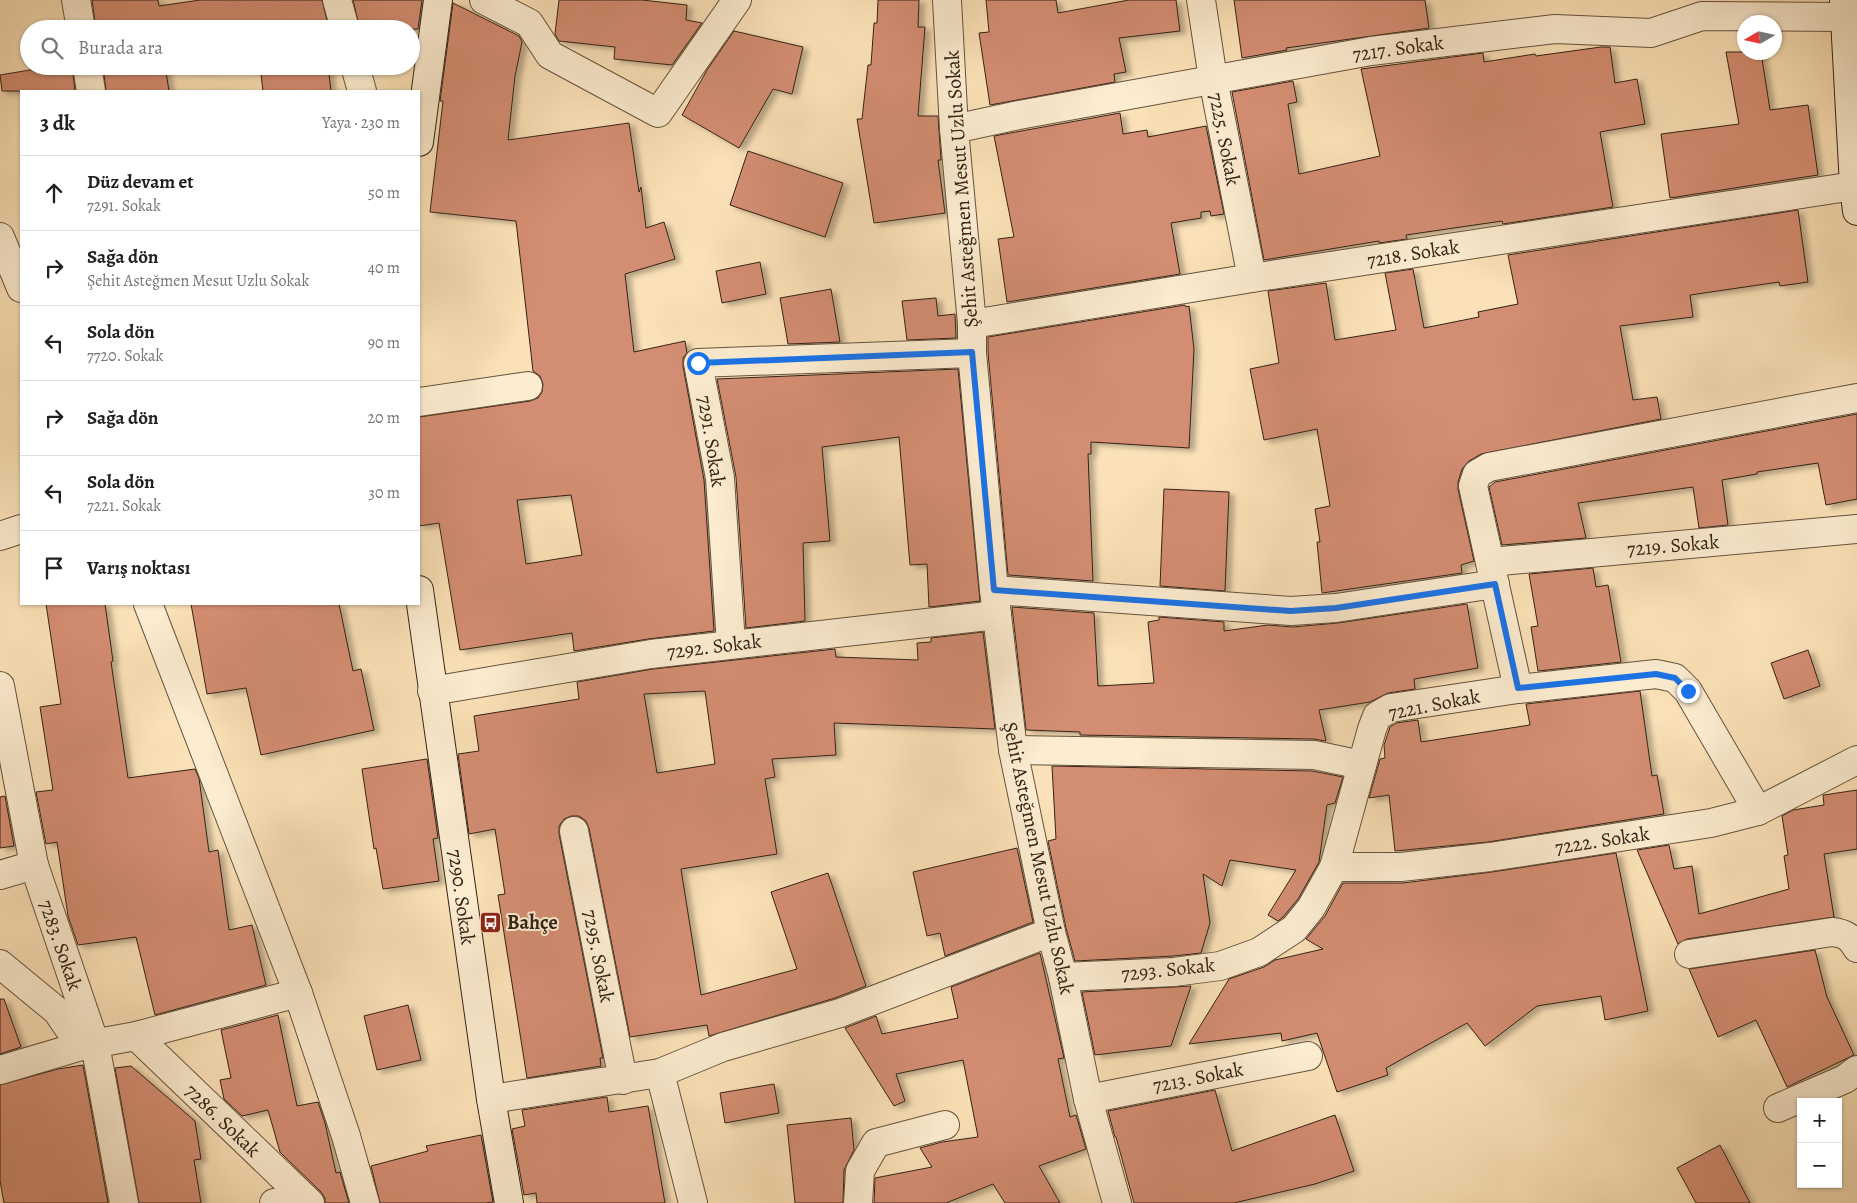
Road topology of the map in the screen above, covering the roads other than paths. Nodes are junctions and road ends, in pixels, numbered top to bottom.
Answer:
1 (76, 0) edge
2 (337, 0) edge
3 (438, 0) edge
4 (484, 0) edge
5 (737, 0) edge
6 (947, 0) edge
7 (1201, 0) edge
8 (1845, 9) edge
9 (79, 20) edge
10 (343, 20) edge
11 (88, 75) edge
12 (358, 75) edge
13 (1213, 79) junction
14 (91, 90) edge
15 (362, 90) edge
16 (954, 129) junction
17 (420, 135) edge
18 (1855, 198) edge
19 (0, 237) edge
20 (1252, 278) junction
21 (20, 286) edge
22 (972, 324) junction
23 (972, 352) junction
24 (528, 386) dead end
25 (1857, 398) edge
26 (420, 402) edge
27 (20, 529) edge
28 (1857, 529) edge
29 (0, 536) edge
30 (1492, 573) junction
31 (420, 598) edge
32 (995, 603) junction
33 (148, 605) edge
34 (731, 644) junction
35 (0, 686) edge
36 (1518, 688) junction
37 (432, 691) junction
38 (1013, 750) junction
39 (1857, 760) edge
40 (1362, 764) junction
41 (1758, 811) junction
42 (574, 831) dead end
43 (34, 865) junction
44 (1334, 867) junction
45 (0, 875) edge
46 (1051, 932) junction
47 (1857, 948) edge
48 (1689, 954) dead end
49 (0, 964) edge
50 (1063, 977) junction
51 (298, 993) junction
52 (136, 1036) junction
53 (88, 1045) junction
54 (1308, 1056) dead end
55 (0, 1070) edge
56 (1857, 1070) edge
57 (660, 1073) junction
58 (623, 1080) junction
59 (491, 1099) junction
60 (1088, 1099) junction
61 (1778, 1108) dead end
62 (945, 1125) dead end
63 (307, 1200) edge
64 (124, 1203) edge
65 (274, 1203) edge
66 (365, 1203) edge
67 (509, 1203) edge
68 (693, 1203) edge
69 (858, 1203) edge
70 (1117, 1203) edge

1 - 9 street
2 - 10 street
3 - 17 street
4 - 5 street
6 - 16 street, Şehit Asteğmen Mesut Uzlu Sokak
7 - 13 street, 7225. Sokak
8 - 13 street, 7217. Sokak
8 - 18 street
11 - 14 street
12 - 15 street
13 - 16 street, 7217. Sokak
13 - 20 street, 7225. Sokak
16 - 22 street, Şehit Asteğmen Mesut Uzlu Sokak
18 - 20 street, 7218. Sokak
19 - 21 street
20 - 22 street, 7218. Sokak
22 - 23 street, Şehit Asteğmen Mesut Uzlu Sokak
23 - 32 street, Şehit Asteğmen Mesut Uzlu Sokak
23 - 34 street, 7291. Sokak
24 - 26 street
25 - 30 street
27 - 29 street
28 - 30 street, 7219. Sokak
30 - 32 street, 7219. Sokak
30 - 36 street
31 - 37 street, 7290. Sokak
32 - 34 street, 7292. Sokak
32 - 38 street, Şehit Asteğmen Mesut Uzlu Sokak
33 - 51 street
34 - 37 street, 7292. Sokak
35 - 43 street, 7283. Sokak
36 - 40 street, 7221. Sokak
36 - 41 street, 7221. Sokak
37 - 59 street, 7290. Sokak
38 - 40 street
38 - 46 street, Şehit Asteğmen Mesut Uzlu Sokak
39 - 41 street, 7222. Sokak
40 - 44 street, 7293. Sokak
41 - 44 street, 7222. Sokak
42 - 58 street, 7295. Sokak
43 - 45 street
43 - 53 street, 7283. Sokak
44 - 50 street, 7293. Sokak
46 - 50 street, Şehit Asteğmen Mesut Uzlu Sokak
46 - 57 street
47 - 48 street
49 - 53 street
50 - 60 street, Şehit Asteğmen Mesut Uzlu Sokak
51 - 52 street
51 - 66 street
52 - 53 street
52 - 63 street, 7286. Sokak
53 - 55 street
53 - 64 street, 7283. Sokak
54 - 60 street, 7213. Sokak
56 - 61 street
57 - 58 street
57 - 68 street
58 - 59 street
59 - 67 street, 7290. Sokak
60 - 70 street, Şehit Asteğmen Mesut Uzlu Sokak
62 - 69 street
63 - 65 street

